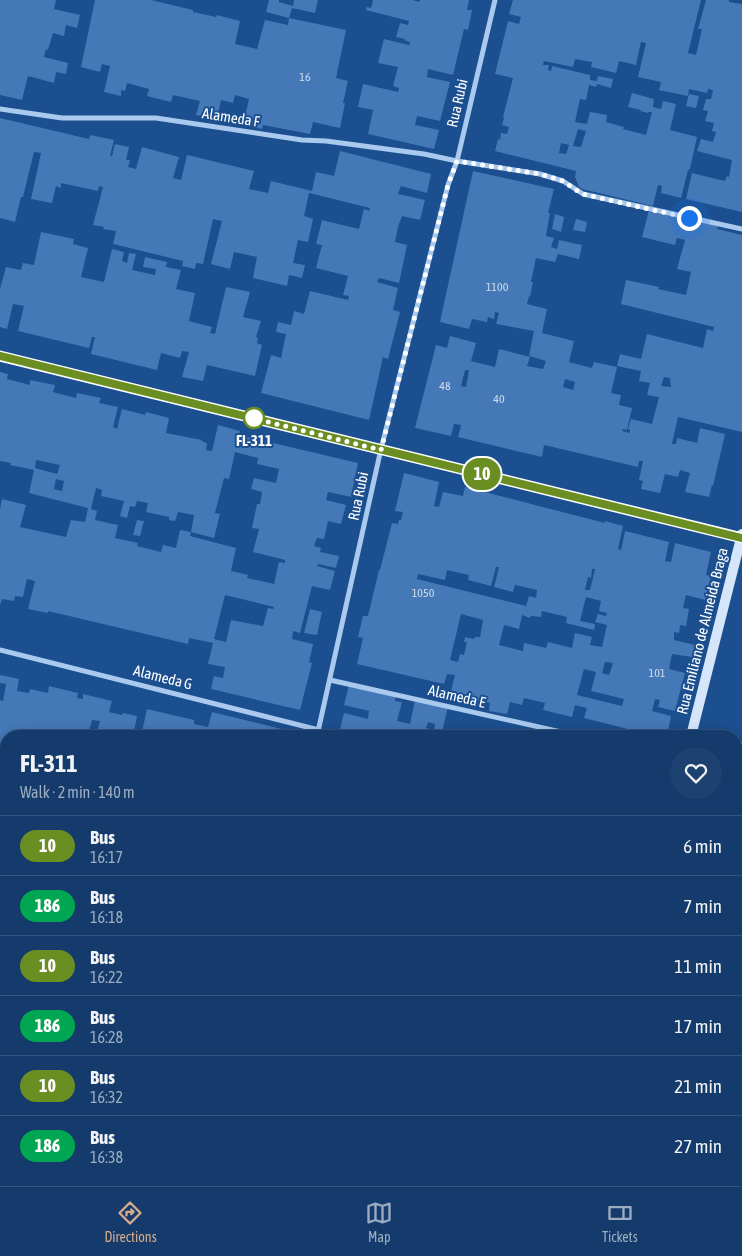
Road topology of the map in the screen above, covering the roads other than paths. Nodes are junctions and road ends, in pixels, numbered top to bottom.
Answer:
1 (495, 0) edge
2 (0, 110) edge
3 (457, 161) junction
4 (742, 230) edge
5 (0, 356) edge
6 (381, 450) junction
7 (742, 537) edge
8 (0, 650) edge
9 (330, 680) junction
10 (319, 730) joint
11 (551, 730) edge
12 (693, 730) edge

1 - 3 street, Rua Rubi
2 - 3 street, Alameda F
3 - 4 street, Alameda F
3 - 6 street, Rua Rubi
5 - 6 street
6 - 7 street
6 - 9 street, Rua Rubi
7 - 12 street, Rua Emíliano de Almeida Braga
8 - 10 street, Alameda G
9 - 10 street, Rua Rubi
9 - 11 street, Alameda E

